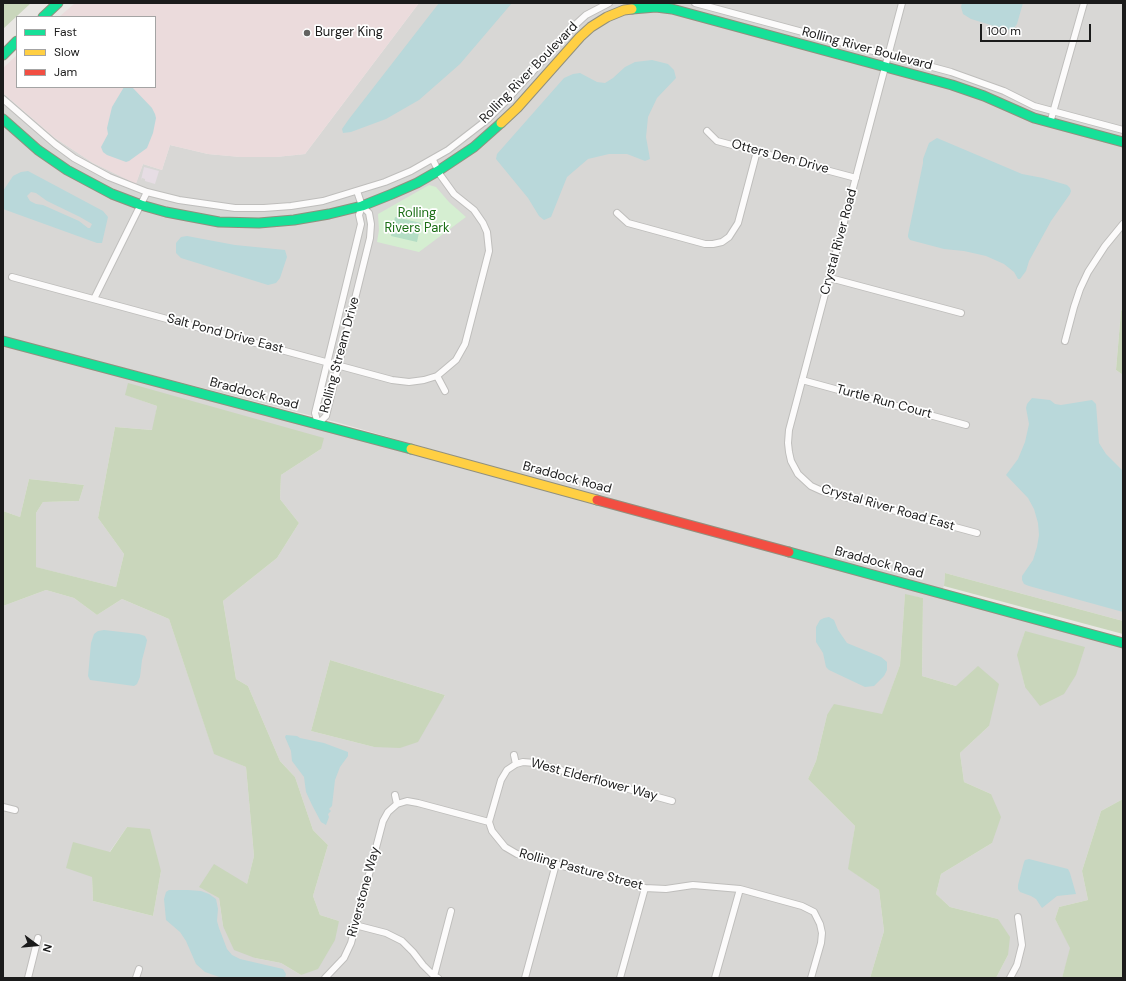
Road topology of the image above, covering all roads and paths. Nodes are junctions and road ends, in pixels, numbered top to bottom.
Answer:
1 (58, 3) edge
2 (609, 3) edge
3 (694, 3) edge
4 (902, 3) edge
5 (1084, 3) edge
6 (673, 6) edge
7 (44, 16) edge
8 (16, 42) edge
9 (3, 55) edge
10 (888, 56) junction
11 (885, 67) junction
12 (3, 99) edge
13 (1054, 112) junction
14 (3, 119) edge
15 (1050, 123) junction
16 (707, 130) dead end
17 (1123, 130) edge
18 (1123, 142) edge
19 (757, 152) junction
20 (433, 160) junction
21 (438, 171) junction
22 (856, 178) junction
23 (147, 192) junction
24 (358, 192) junction
25 (141, 205) junction
26 (362, 206) junction
27 (617, 213) dead end
28 (1123, 224) edge
29 (12, 277) dead end
30 (830, 278) junction
31 (94, 299) junction
32 (961, 314) dead end
33 (3, 340) edge
34 (1065, 341) dead end
35 (328, 362) junction
36 (339, 365) junction
37 (437, 376) junction
38 (802, 380) junction
39 (445, 391) dead end
40 (318, 424) junction
41 (966, 425) dead end
42 (802, 478) joint
43 (977, 533) dead end
44 (1123, 643) edge
45 (514, 755) dead end
46 (516, 764) junction
47 (396, 795) dead end
48 (672, 801) dead end
49 (397, 804) junction
50 (3, 807) edge
51 (15, 810) dead end
52 (489, 822) junction
53 (556, 864) junction
54 (645, 888) junction
55 (740, 889) junction
56 (451, 911) dead end
57 (1018, 917) dead end
58 (827, 920) dead end
59 (820, 924) junction
60 (355, 925) junction
61 (38, 938) dead end
62 (139, 969) dead end
63 (436, 977) edge
64 (28, 978) edge
65 (136, 978) edge
66 (326, 978) edge
67 (525, 978) edge
68 (620, 978) edge
69 (715, 978) edge
70 (811, 978) edge
71 (1010, 978) edge

1 - 7 street
2 - 20 street, Rolling River Boulevard
3 - 10 street, Rolling River Boulevard
4 - 10 street, Crystal River Road
5 - 13 street
6 - 11 street, Rolling River Boulevard
6 - 21 street, Rolling River Boulevard
8 - 9 street
10 - 11 street, Crystal River Road
10 - 13 street, Rolling River Boulevard
11 - 15 street, Rolling River Boulevard
11 - 22 street, Crystal River Road
12 - 23 street, Rolling River Boulevard
13 - 15 street
13 - 17 street, Rolling River Boulevard
14 - 25 street, Rolling River Boulevard
15 - 18 street, Rolling River Boulevard
16 - 19 street, Otters Den Drive
19 - 22 street, Otters Den Drive
19 - 27 street
20 - 21 street
20 - 24 street, Rolling River Boulevard
21 - 26 street, Rolling River Boulevard
21 - 37 street
22 - 30 street, Crystal River Road
23 - 24 street, Rolling River Boulevard
23 - 25 street
24 - 26 street, Rolling Stream Drive
25 - 26 street, Rolling River Boulevard
25 - 31 street
26 - 35 street, Rolling Stream Drive
26 - 36 street, Rolling Stream Drive
28 - 34 street
29 - 31 street, Salt Pond Drive East
30 - 32 street
30 - 38 street, Crystal River Road
31 - 35 street, Salt Pond Drive East
33 - 40 street, Braddock Road
35 - 36 street, Salt Pond Drive East
35 - 40 street, Rolling Stream Drive
36 - 37 street, Salt Pond Drive East
36 - 40 street, Rolling Stream Drive
37 - 39 street
38 - 41 street, Turtle Run Court
38 - 42 street, Crystal River Road
40 - 44 street, Braddock Road
42 - 43 street, Crystal River Road East
45 - 46 street
46 - 48 street, West Elderflower Way
46 - 52 street
47 - 49 street
49 - 52 street
49 - 60 street, Riverstone Way
50 - 51 street
52 - 53 street, Rolling Pasture Street
53 - 54 street, Rolling Pasture Street
53 - 67 street
54 - 55 street, Rolling Pasture Street
54 - 68 street
55 - 59 street, Rolling Pasture Street
55 - 69 street
56 - 63 street
57 - 71 street
58 - 59 street
59 - 70 street
60 - 63 street
60 - 66 street, Riverstone Way
61 - 64 street
62 - 65 street

